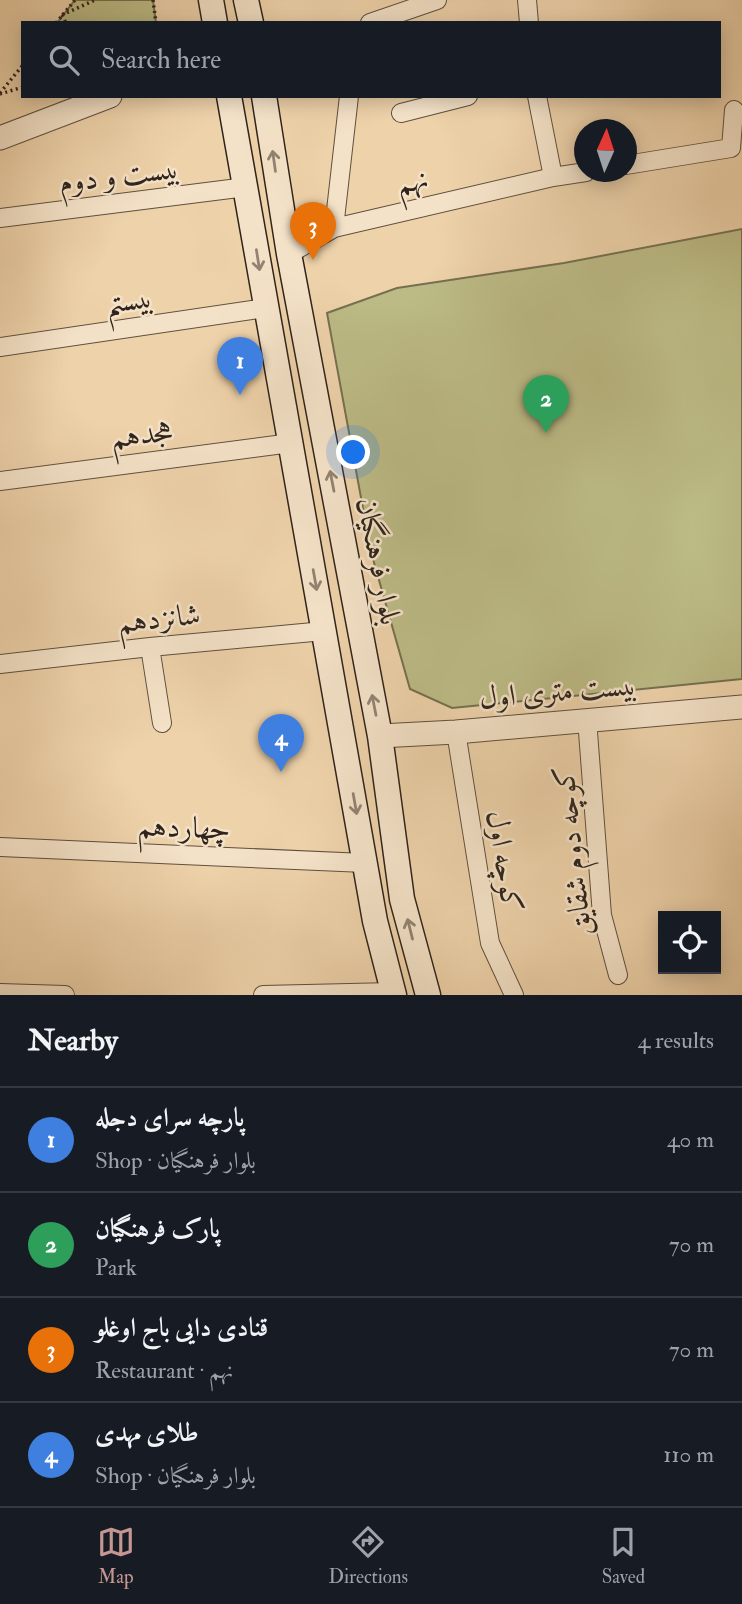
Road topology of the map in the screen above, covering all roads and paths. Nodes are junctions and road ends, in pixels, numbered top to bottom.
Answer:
1 (75, 0) edge
2 (95, 0) edge
3 (153, 0) edge
4 (211, 0) edge
5 (246, 0) edge
6 (437, 0) edge
7 (527, 0) edge
8 (62, 15) junction
9 (58, 21) edge
10 (65, 21) edge
11 (156, 21) edge
12 (215, 21) edge
13 (251, 21) edge
14 (376, 21) edge
15 (529, 21) edge
16 (21, 68) edge
17 (21, 88) edge
18 (0, 94) edge
19 (105, 98) edge
20 (229, 98) edge
21 (264, 98) edge
22 (349, 98) edge
23 (460, 98) edge
24 (537, 98) edge
25 (734, 110) dead end
26 (401, 113) dead end
27 (0, 138) edge
28 (637, 163) edge
29 (574, 174) edge
30 (553, 177) junction
31 (246, 187) junction
32 (280, 198) junction
33 (0, 218) edge
34 (334, 228) junction
35 (289, 254) junction
36 (265, 308) junction
37 (0, 347) edge
38 (291, 443) junction
39 (0, 481) edge
40 (324, 631) junction
41 (150, 647) junction
42 (0, 664) edge
43 (742, 707) edge
44 (587, 719) junction
45 (162, 723) dead end
46 (456, 732) junction
47 (380, 737) junction
48 (0, 847) edge
49 (365, 863) junction
50 (618, 975) dead end
51 (0, 993) edge
52 (393, 994) edge
53 (65, 995) edge
54 (263, 995) edge
55 (428, 995) edge
56 (514, 995) edge

1 - 8 path
2 - 8 path
3 - 11 path
4 - 12 main road
5 - 13 main road
6 - 14 street
7 - 15 street
8 - 9 path
8 - 10 path
16 - 18 path
17 - 18 path
19 - 27 street
20 - 31 main road
32 -> 21 main road, بلوار فرهنگیان
22 - 34 street
23 - 26 street
24 - 30 street
25 - 28 street
29 - 30 street, نهم
30 - 34 street, نهم
31 - 32 main road
31 - 33 street, بیست و دوم
31 -> 36 main road
32 - 35 main road, بلوار فرهنگیان
34 - 35 street, نهم
47 -> 35 main road, بلوار فرهنگیان
36 - 37 street, بیستم
36 - 38 main road
38 - 39 street, هجدهم
38 -> 40 main road
40 - 41 street, شانزدهم
40 -> 49 main road
41 - 42 street, شانزدهم
41 - 45 street
43 - 44 street, بیست متری اول
44 - 46 street, بیست متری اول
44 - 50 street, کوچه دوم شقایق
46 - 47 street, بیست متری اول
46 - 56 street, کوچه اول
55 -> 47 main road, بلوار فرهنگیان
48 - 49 street, چهاردهم
49 - 52 main road
51 - 53 street
52 - 54 street

